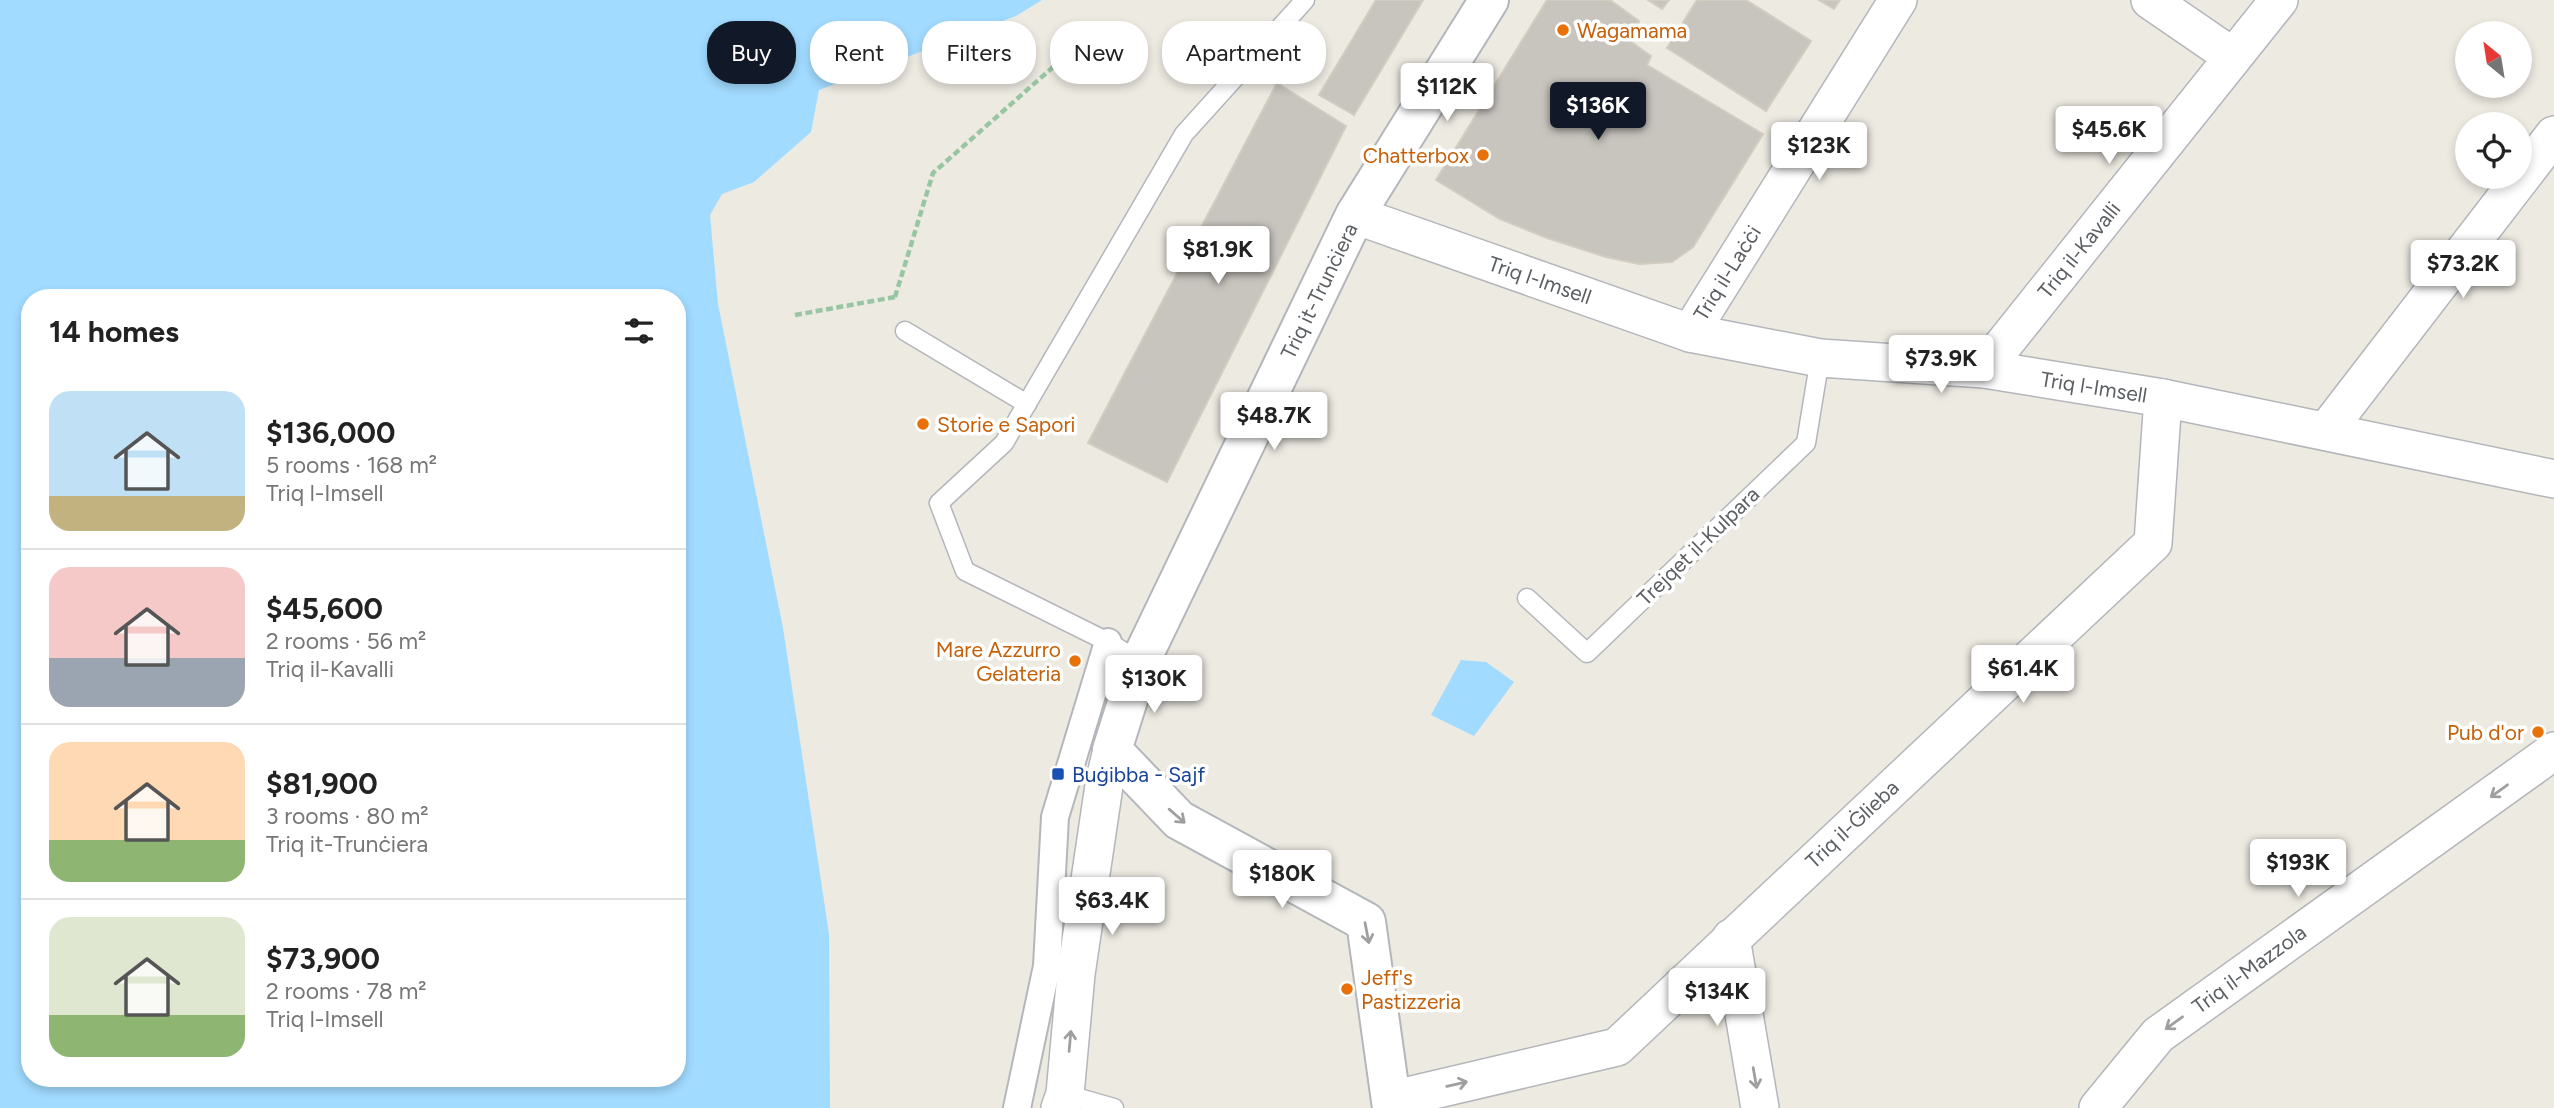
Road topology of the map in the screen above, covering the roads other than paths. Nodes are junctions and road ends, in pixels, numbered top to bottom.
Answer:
1 (1305, 0) edge
2 (1489, 0) edge
3 (1898, 0) edge
4 (2150, 0) edge
5 (2279, 0) edge
6 (2233, 57) junction
7 (2554, 135) edge
8 (1355, 215) junction
9 (905, 331) road end
10 (1690, 333) junction
11 (1820, 358) junction
12 (1984, 369) junction
13 (2163, 398) junction
14 (1027, 404) junction
15 (2326, 431) junction
16 (2554, 479) edge
17 (1527, 598) dead end
18 (1108, 642) junction
19 (1140, 662) junction
20 (1112, 750) junction
21 (2554, 751) edge
22 (1731, 938) junction
23 (1063, 1101) edge
24 (1392, 1104) edge
25 (1017, 1108) edge
26 (1114, 1108) edge
27 (1760, 1108) edge
28 (2098, 1108) edge

1 - 14 lane
2 - 8 street, Triq it-Trunċiera
3 - 10 street, Triq il-Laċċi
4 - 6 street
5 - 6 street, Triq il-Kavalli
6 - 12 street, Triq il-Kavalli
7 - 15 street
8 - 10 street, Triq l-Imsell
8 - 19 street, Triq it-Trunċiera
9 - 14 lane
10 - 11 street, Triq l-Imsell
11 - 12 street, Triq l-Imsell
11 - 17 lane, Trejqet il-Kulpara
12 - 13 street, Triq l-Imsell
13 - 15 street, Triq l-Imsell
13 - 22 street, Triq il-Ġlieba
14 - 18 lane
15 - 16 street, Triq l-Imsell
18 - 19 lane
18 - 25 street
19 - 20 street, Triq it-Trunċiera
23 -> 20 street
20 -> 24 street
21 -> 28 street, Triq il-Mazzola
24 -> 22 street, Triq il-Ġlieba
22 -> 27 street
23 - 26 lane

